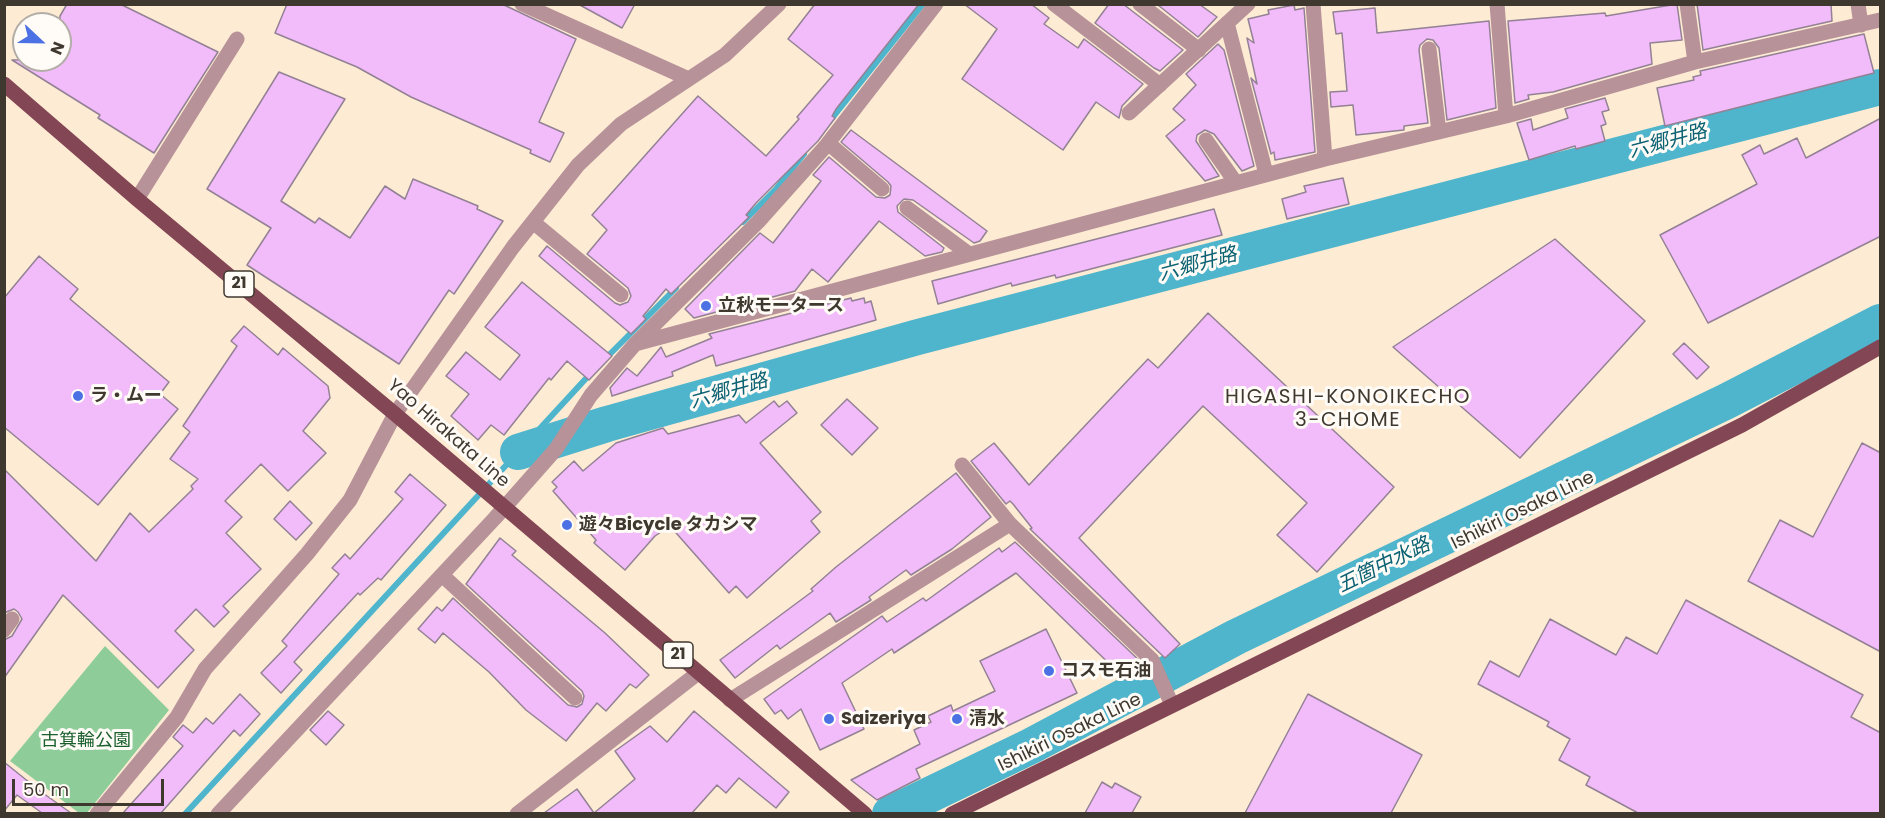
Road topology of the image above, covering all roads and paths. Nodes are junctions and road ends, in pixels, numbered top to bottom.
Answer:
1 (522, 4) edge
2 (779, 4) edge
3 (936, 4) edge
4 (1054, 4) edge
5 (1140, 4) edge
6 (1248, 4) edge
7 (1313, 4) edge
8 (1497, 4) edge
9 (1687, 4) edge
10 (1858, 4) edge
11 (1881, 20) edge
12 (1227, 23) junction
13 (1861, 25) junction
14 (237, 39) dead end
15 (1429, 49) dead end
16 (1198, 50) junction
17 (1695, 62) junction
18 (689, 79) junction
19 (4, 84) edge
20 (1160, 85) junction
21 (1129, 113) dead end
22 (1506, 116) junction
23 (1439, 132) junction
24 (1206, 140) dead end
25 (828, 143) junction
26 (1325, 159) junction
27 (1266, 174) junction
28 (1236, 183) junction
29 (882, 189) dead end
30 (137, 200) junction
31 (907, 208) dead end
32 (533, 222) junction
33 (969, 254) junction
34 (621, 295) dead end
35 (635, 344) junction
36 (1881, 347) edge
37 (395, 414) junction
38 (962, 465) dead end
39 (499, 505) junction
40 (1010, 524) junction
41 (442, 575) junction
42 (698, 673) junction
43 (575, 698) dead end
44 (1169, 698) junction
45 (730, 700) junction
46 (863, 812) edge
47 (96, 813) edge
48 (218, 813) edge
49 (517, 813) edge
50 (952, 813) edge

1 - 18 street
2 - 18 street
3 - 25 street
4 - 20 street
5 - 16 street
6 - 12 street
7 - 26 street
8 - 22 street
9 - 17 street
10 - 13 street
11 - 13 street
12 - 16 street
12 - 27 street
13 - 17 street
14 - 30 street
15 - 23 street
16 - 20 street
17 - 22 street
18 - 32 street
19 - 30 main road, Yao Hirakata Line / 21
20 - 21 street
22 - 23 street
23 - 26 street
24 - 28 street
25 - 29 street
25 - 35 street
26 - 27 street
27 - 28 street
28 - 33 street
30 - 37 main road, Yao Hirakata Line / 21
31 - 33 street
32 - 34 street
32 - 37 street
33 - 35 street
35 - 39 street
36 - 44 main road, Ishikiri Osaka Line
37 - 39 main road, Yao Hirakata Line / 21
37 - 47 street
38 - 40 street
39 - 41 street
39 - 42 main road, Yao Hirakata Line / 21
40 - 44 street
40 - 45 street
41 - 43 street
41 - 48 street
42 - 45 main road, Yao Hirakata Line / 21
42 - 49 street
44 - 50 main road, Ishikiri Osaka Line
45 - 46 main road, Yao Hirakata Line / 21

